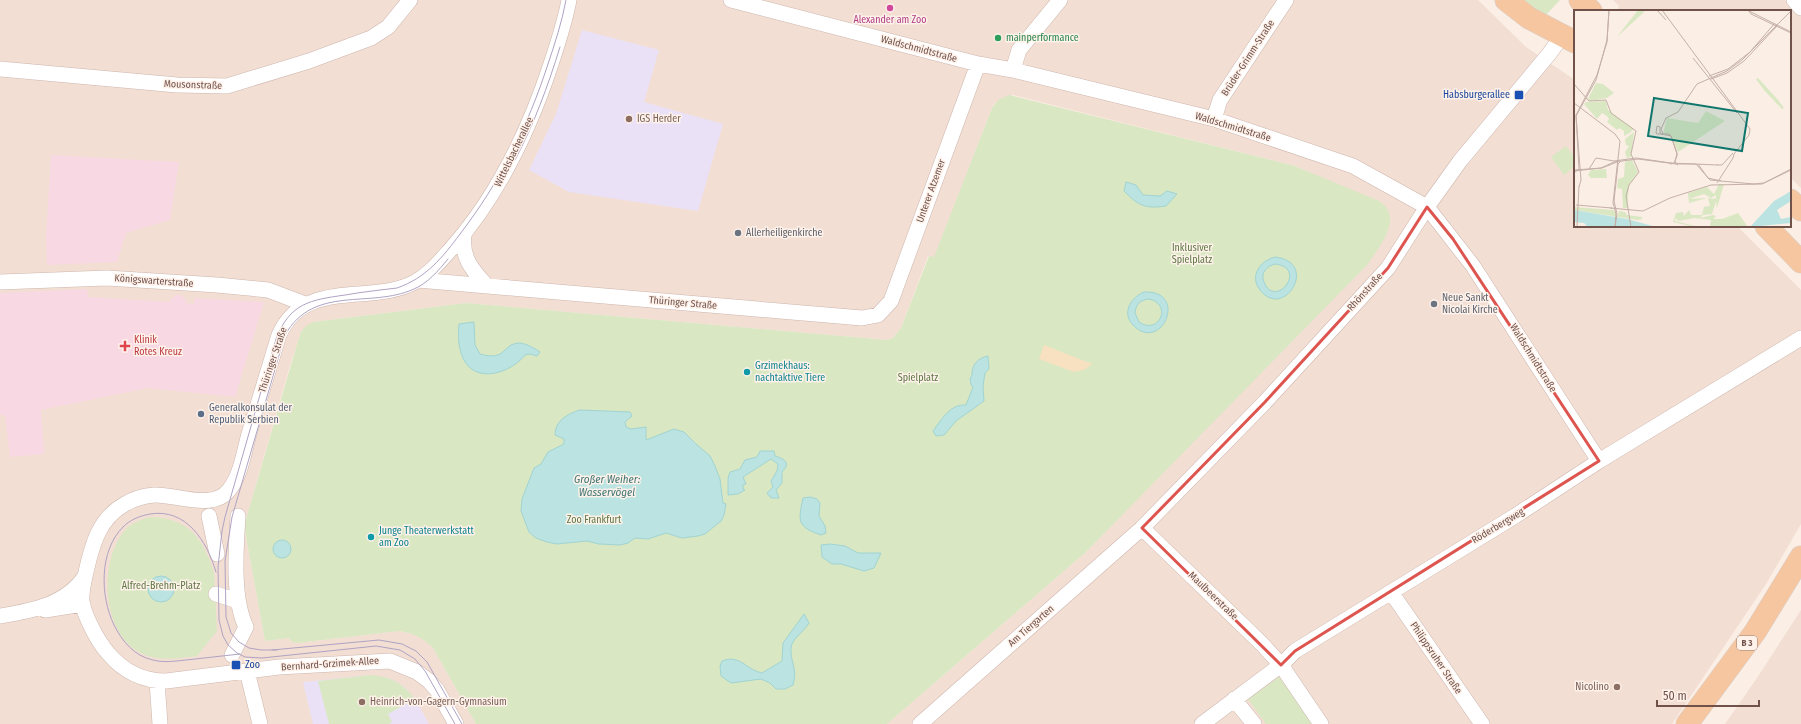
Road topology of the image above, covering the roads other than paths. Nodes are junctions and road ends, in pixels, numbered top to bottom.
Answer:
1 (410, 0) edge
2 (569, 0) edge
3 (731, 0) edge
4 (1060, 0) edge
5 (1286, 0) edge
6 (1506, 0) edge
7 (1794, 0) edge
8 (1801, 8) edge
9 (1569, 38) edge
10 (978, 64) junction
11 (0, 70) edge
12 (1013, 70) junction
13 (1214, 119) junction
14 (1791, 201) edge
15 (1427, 207) junction
16 (1801, 210) edge
17 (1768, 227) edge
18 (464, 235) junction
19 (1792, 239) edge
20 (1801, 262) edge
21 (418, 280) junction
22 (0, 282) edge
23 (487, 286) junction
24 (305, 304) junction
25 (878, 315) joint
26 (1801, 338) edge
27 (1598, 461) junction
28 (209, 516) dead end
29 (238, 516) dead end
30 (1142, 528) junction
31 (236, 553) junction
32 (1801, 557) edge
33 (86, 574) junction
34 (1801, 578) edge
35 (1391, 592) junction
36 (216, 594) dead end
37 (238, 601) junction
38 (83, 604) junction
39 (20, 613) junction
40 (0, 616) edge
41 (232, 655) dead end
42 (1280, 665) junction
43 (247, 671) junction
44 (158, 681) junction
45 (1234, 699) junction
46 (160, 724) edge
47 (260, 724) edge
48 (456, 724) edge
49 (920, 724) edge
50 (1202, 724) edge
51 (1254, 724) edge
52 (1321, 724) edge
53 (1482, 724) edge
54 (1687, 724) edge
55 (1703, 724) edge

1 - 11 street, Mousonstraße
2 - 18 street, Wittelsbacherallee
3 - 10 street, Waldschmidtstraße
4 - 12 street
5 - 13 street, Brüder-Grimm-Straße
6 - 9 main road
7 - 8 street
9 - 15 street, Rhönstraße
10 - 12 street, Waldschmidtstraße
10 - 25 street, Unterer Atzemer
12 - 13 street, Waldschmidtstraße
13 - 15 street, Waldschmidtstraße
14 - 16 main road
15 - 27 street, Waldschmidtstraße
15 - 30 street, Rhönstraße
17 - 19 main road
18 - 21 street, Wittelsbacherallee
18 - 23 street
19 - 20 main road
21 - 23 street, Thüringer Straße
21 - 24 street, Thüringer Straße
22 - 24 street, Königswarterstraße
23 - 25 street, Thüringer Straße
24 - 33 street, Thüringer Straße
26 - 27 street, Röderbergweg
27 - 35 street, Röderbergweg
28 - 31 street
29 - 31 street
30 - 42 street, Maulbeerstraße
30 - 49 street, Am Tiergarten
31 - 37 street
32 - 54 main road, B 3
33 - 38 street
33 - 39 street
34 - 55 main road, B 3
35 - 42 street, Röderbergweg
35 - 53 street, Philippsruher Straße
36 - 37 street
37 - 41 street
38 - 39 street
38 - 44 street
39 - 40 street
42 - 45 street, Röderbergweg
42 - 52 street, Maulbeerstraße
43 - 44 street
43 - 47 street
43 - 48 street, Bernhard-Grzimek-Allee
44 - 46 street
45 - 50 street, Röderbergweg
45 - 51 street

